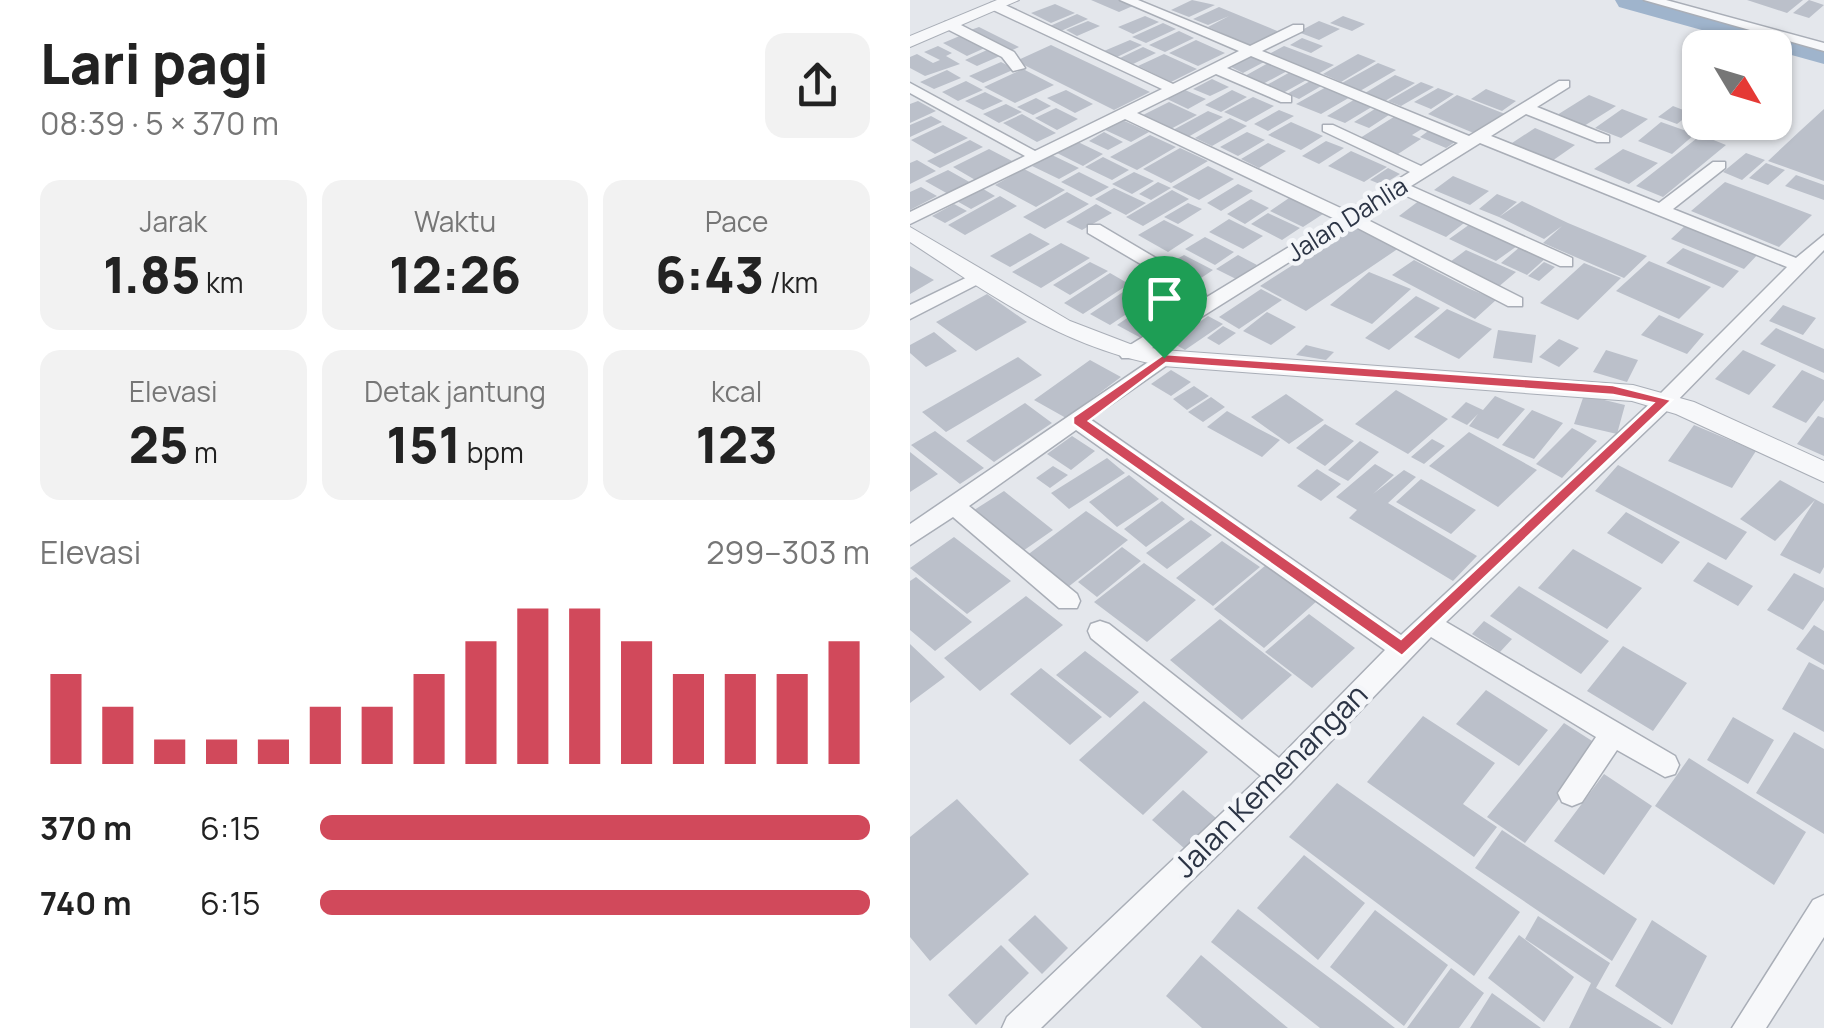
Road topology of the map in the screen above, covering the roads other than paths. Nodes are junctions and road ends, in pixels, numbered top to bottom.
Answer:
1 (1127, 0) edge
2 (1651, 0) edge
3 (1004, 3) edge
4 (950, 25) junction
5 (1298, 28) dead end
6 (910, 42) edge
7 (1824, 46) edge
8 (1252, 52) junction
9 (1018, 68) dead end
10 (1216, 69) junction
11 (1564, 84) dead end
12 (910, 87) edge
13 (1172, 89) junction
14 (1286, 99) dead end
15 (1524, 108) junction
16 (1124, 113) junction
17 (941, 117) dead end
18 (1328, 128) dead end
19 (1474, 139) junction
20 (1603, 139) dead end
21 (1025, 158) junction
22 (1719, 165) dead end
23 (1422, 172) junction
24 (1399, 187) junction
25 (1660, 210) junction
26 (1350, 218) junction
27 (910, 219) edge
28 (1094, 229) dead end
29 (910, 233) edge
30 (1824, 240) edge
31 (1566, 262) dead end
32 (1798, 265) junction
33 (980, 276) junction
34 (1515, 302) dead end
35 (1203, 308) junction
36 (910, 313) edge
37 (1129, 354) junction
38 (1164, 358) junction
39 (1664, 400) junction
40 (1078, 421) junction
41 (1824, 472) edge
42 (954, 506) junction
43 (910, 536) edge
44 (1068, 601) dead end
45 (1429, 624) junction
46 (1100, 632) dead end
47 (1402, 649) junction
48 (1612, 736) junction
49 (1665, 765) dead end
50 (1280, 775) junction
51 (1572, 793) dead end
52 (1824, 910) edge
53 (1018, 1028) edge
54 (1748, 1028) edge

1 - 8 street
2 - 7 street
3 - 4 street
3 - 13 street
4 - 6 street
4 - 9 street
5 - 8 street
8 - 10 street
8 - 19 street
10 - 13 street
10 - 14 street
11 - 15 street, Jalan Dahlia
12 - 21 street
13 - 16 street
15 - 19 street, Jalan Dahlia
15 - 20 street
16 - 21 street
16 - 26 street
17 - 21 street
18 - 23 street
19 - 23 street, Jalan Dahlia
19 - 25 street
21 - 27 street
22 - 25 street
23 - 24 street, Jalan Dahlia
24 - 26 street, Jalan Dahlia
24 - 31 street
25 - 32 street
26 - 34 street
26 - 35 street, Jalan Dahlia
28 - 35 street
29 - 33 street
30 - 32 street, Jalan Kemenangan
32 - 39 street, Jalan Kemenangan
33 - 36 street
33 - 37 street
35 - 37 street, Jalan Dahlia
37 - 38 street
38 - 39 street
38 - 40 street
39 - 41 street
39 - 45 street, Jalan Kemenangan
40 - 42 street
40 - 47 street
42 - 43 street
42 - 44 street
45 - 47 street, Jalan Kemenangan
45 - 48 street
46 - 50 street
47 - 50 street, Jalan Kemenangan
48 - 49 street
48 - 51 street
50 - 53 street, Jalan Kemenangan
52 - 54 street

